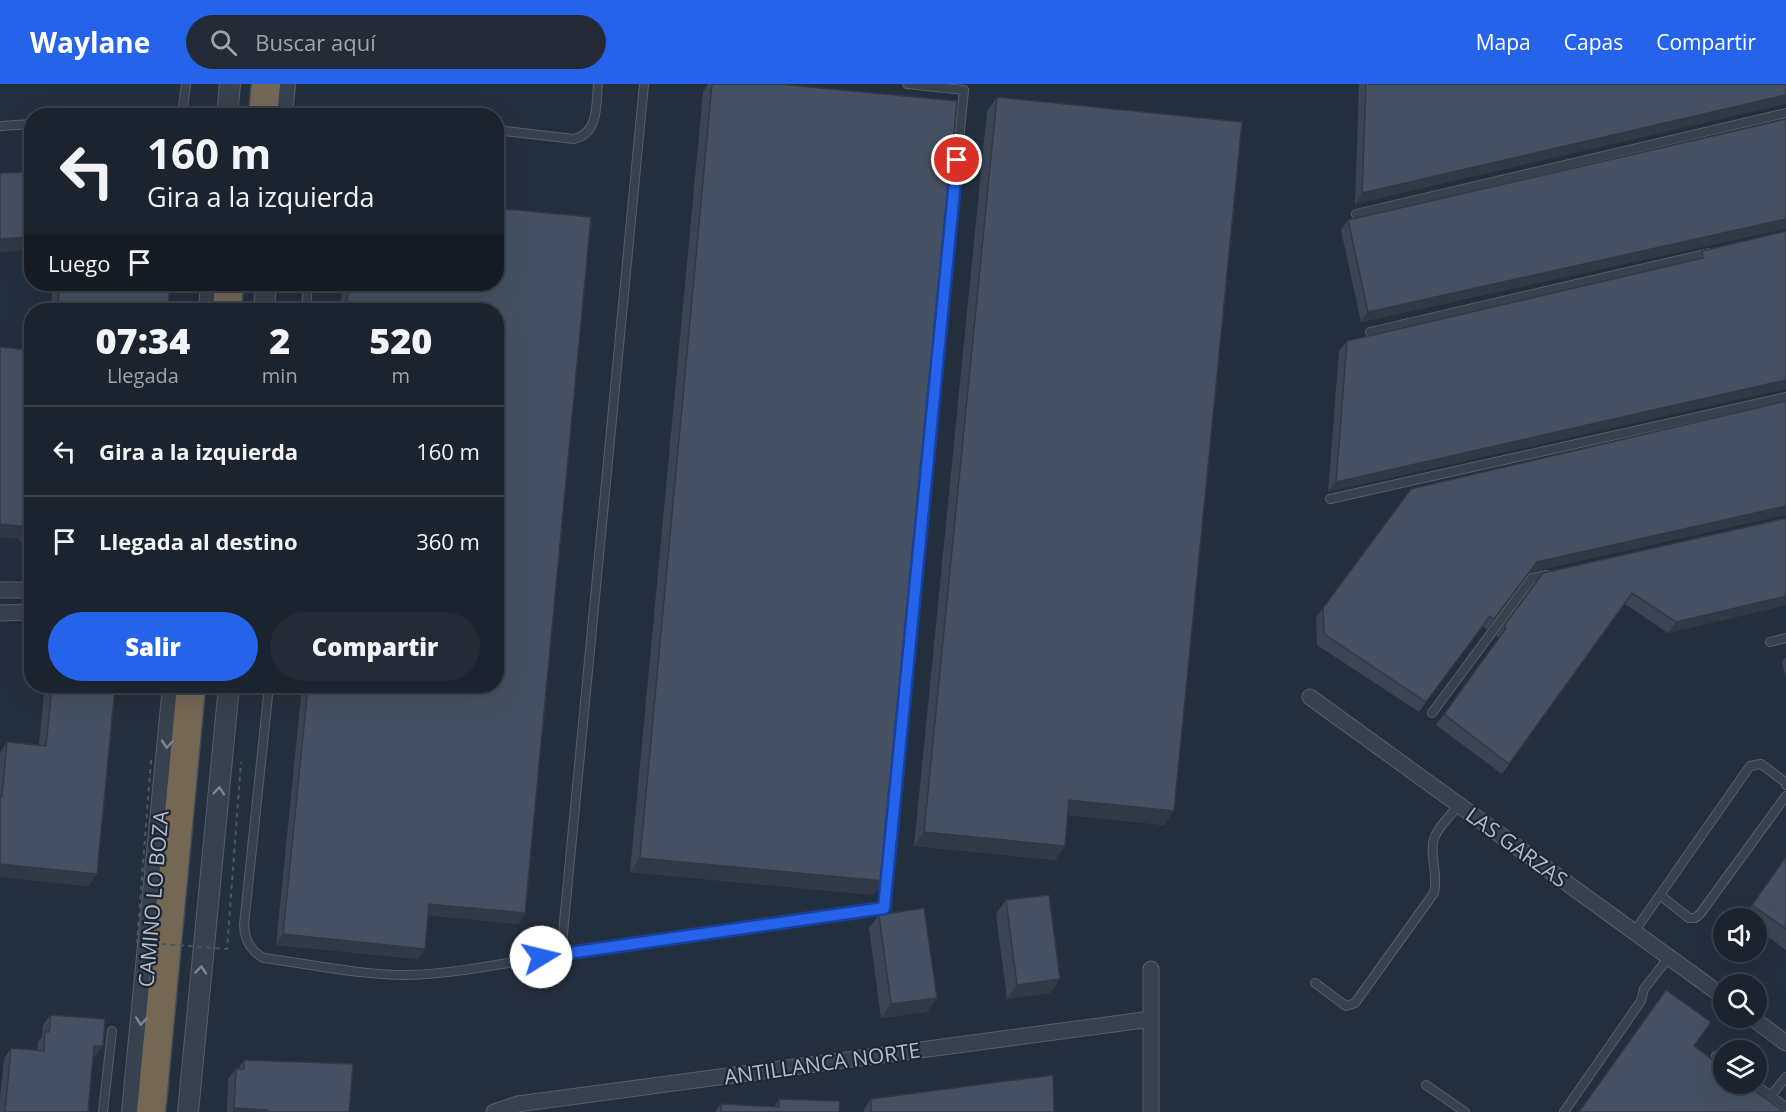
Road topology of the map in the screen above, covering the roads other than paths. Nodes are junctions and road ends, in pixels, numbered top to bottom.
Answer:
1 (186, 84) edge
2 (230, 84) edge
3 (248, 84) edge
4 (267, 84) edge
5 (285, 84) edge
6 (598, 84) edge
7 (644, 84) edge
8 (907, 84) edge
9 (183, 108) edge
10 (232, 108) edge
11 (236, 108) edge
12 (264, 108) edge
13 (283, 108) edge
14 (1786, 113) edge
15 (24, 124) edge
16 (0, 126) edge
17 (504, 131) edge
18 (1356, 214) dead end
19 (1717, 251) edge
20 (1370, 332) dead end
21 (1786, 397) edge
22 (1330, 499) dead end
23 (1555, 573) edge
24 (0, 590) edge
25 (24, 590) edge
26 (24, 612) edge
27 (0, 613) edge
28 (1786, 638) edge
29 (1770, 642) dead end
30 (172, 693) edge
31 (190, 693) edge
32 (209, 693) edge
33 (228, 693) edge
34 (267, 693) edge
35 (1310, 697) dead end
36 (1432, 713) dead end
37 (1786, 785) edge
38 (1786, 796) edge
39 (1459, 805) junction
40 (1660, 896) junction
41 (1634, 932) junction
42 (561, 954) junction
43 (1668, 957) junction
44 (1151, 969) dead end
45 (1315, 983) dead end
46 (1713, 989) edge
47 (1151, 1019) junction
48 (1766, 1028) edge
49 (112, 1031) dead end
50 (1786, 1043) edge
51 (1786, 1077) edge
52 (1426, 1085) dead end
53 (1767, 1093) edge
54 (1771, 1096) junction
55 (1786, 1107) edge
56 (103, 1112) edge
57 (132, 1112) edge
58 (151, 1112) edge
59 (170, 1112) edge
60 (188, 1112) edge
61 (495, 1112) edge
62 (1151, 1112) edge
63 (1466, 1112) edge
64 (1564, 1112) edge

1 - 9 lane
2 - 10 street
3 - 11 highway
4 - 12 highway
5 - 13 street
6 - 17 lane
7 - 42 lane
8 - 42 lane
14 - 18 lane
15 - 16 lane
19 - 20 lane
21 - 22 lane
23 - 36 lane
24 - 25 street
26 - 27 street
28 - 29 lane
30 -> 57 street, CAMINO LO BOZA
31 - 58 highway
32 - 59 highway
60 -> 33 street
34 - 42 lane
35 - 39 street, LAS GARZAS
37 - 40 lane
38 - 40 lane
39 - 41 street, LAS GARZAS
39 - 45 lane
40 - 41 lane
41 - 43 street, LAS GARZAS
43 - 46 street, LAS GARZAS
43 - 64 lane
44 - 47 street
47 - 61 street, ANTILLANCA NORTE
47 - 62 street
48 - 50 street
49 - 56 lane
51 - 54 lane
52 - 63 lane
53 - 54 lane
54 - 55 lane

